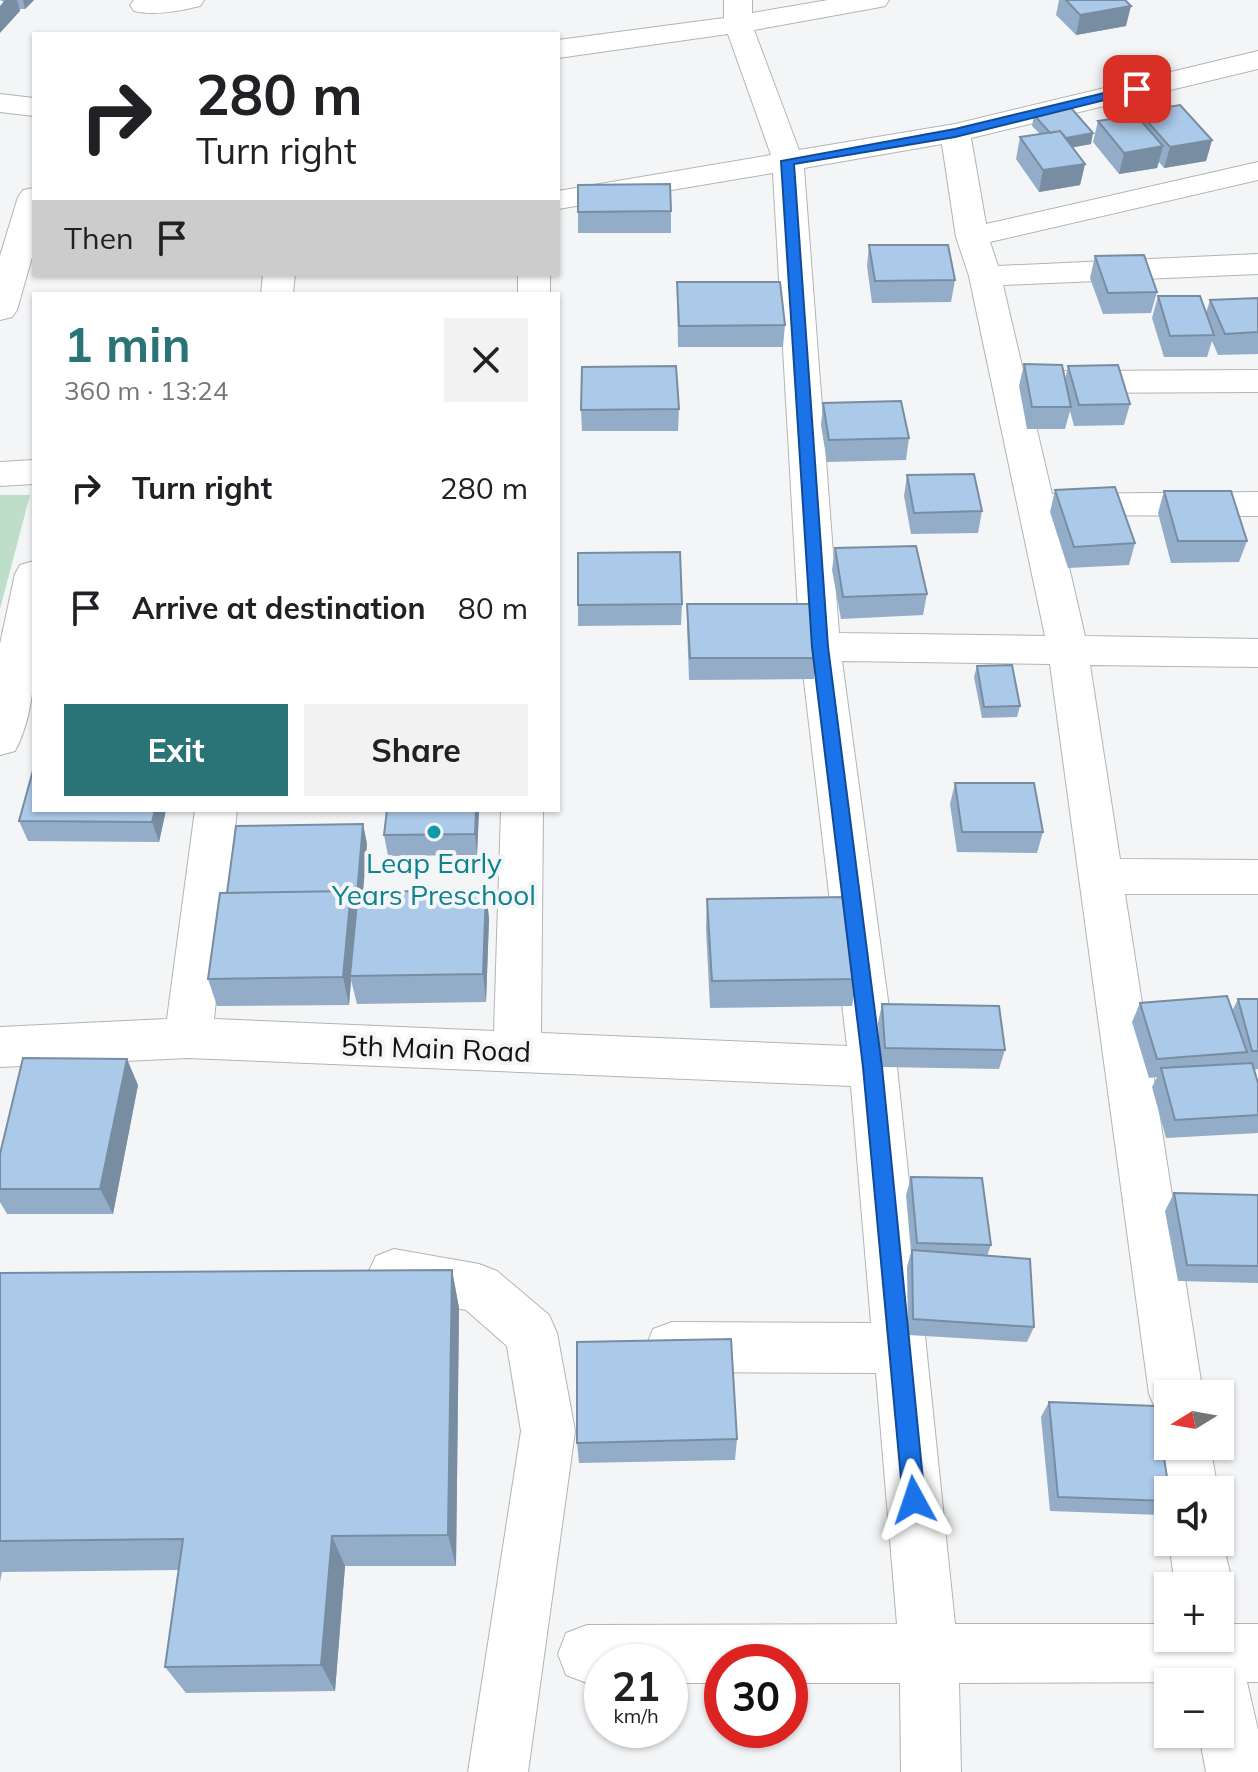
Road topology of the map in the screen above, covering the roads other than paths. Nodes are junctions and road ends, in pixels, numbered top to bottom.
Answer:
1 (190, 0) edge
2 (875, 0) edge
3 (141, 10) edge
4 (738, 12) edge
5 (560, 49) edge
6 (1258, 60) edge
7 (0, 103) edge
8 (32, 107) edge
9 (955, 133) junction
10 (788, 161) junction
11 (1258, 171) edge
12 (560, 200) edge
13 (32, 204) edge
14 (972, 237) junction
15 (1258, 264) edge
16 (985, 276) junction
17 (0, 310) edge
18 (1258, 381) edge
19 (1006, 383) junction
20 (32, 472) edge
21 (0, 474) edge
22 (1035, 504) junction
23 (1258, 504) edge
24 (32, 584) edge
25 (820, 647) junction
26 (1068, 650) junction
27 (1258, 653) edge
28 (0, 740) edge
29 (216, 812) edge
30 (522, 812) edge
31 (1100, 876) junction
32 (1258, 877) edge
33 (188, 1038) junction
34 (0, 1047) edge
35 (517, 1051) junction
36 (873, 1067) junction
37 (343, 1273) edge
38 (642, 1347) edge
39 (899, 1348) junction
40 (1174, 1380) edge
41 (929, 1652) junction
42 (688, 1653) edge
43 (1224, 1663) edge
44 (498, 1772) edge
45 (931, 1772) edge
46 (1236, 1772) edge

1 - 3 street
2 - 4 street
4 - 5 street
4 - 10 street
6 - 9 street
7 - 8 street
9 - 10 street
9 - 14 street
10 - 12 street
10 - 25 street
11 - 14 street
13 - 17 street
14 - 16 street
15 - 16 street
16 - 19 street
18 - 19 street
19 - 22 street
20 - 21 street
22 - 23 street
22 - 26 street
24 - 28 street
25 - 26 street
25 - 36 street
26 - 27 street
26 - 31 street
29 - 33 street
30 - 35 street
31 - 32 street
31 - 40 street
33 - 34 street, 5th Main Road
33 - 35 street, 5th Main Road
35 - 36 street, 5th Main Road
36 - 39 street
37 - 44 street
38 - 39 street
39 - 41 street
41 - 42 street
41 - 43 street
41 - 45 street
43 - 46 street

